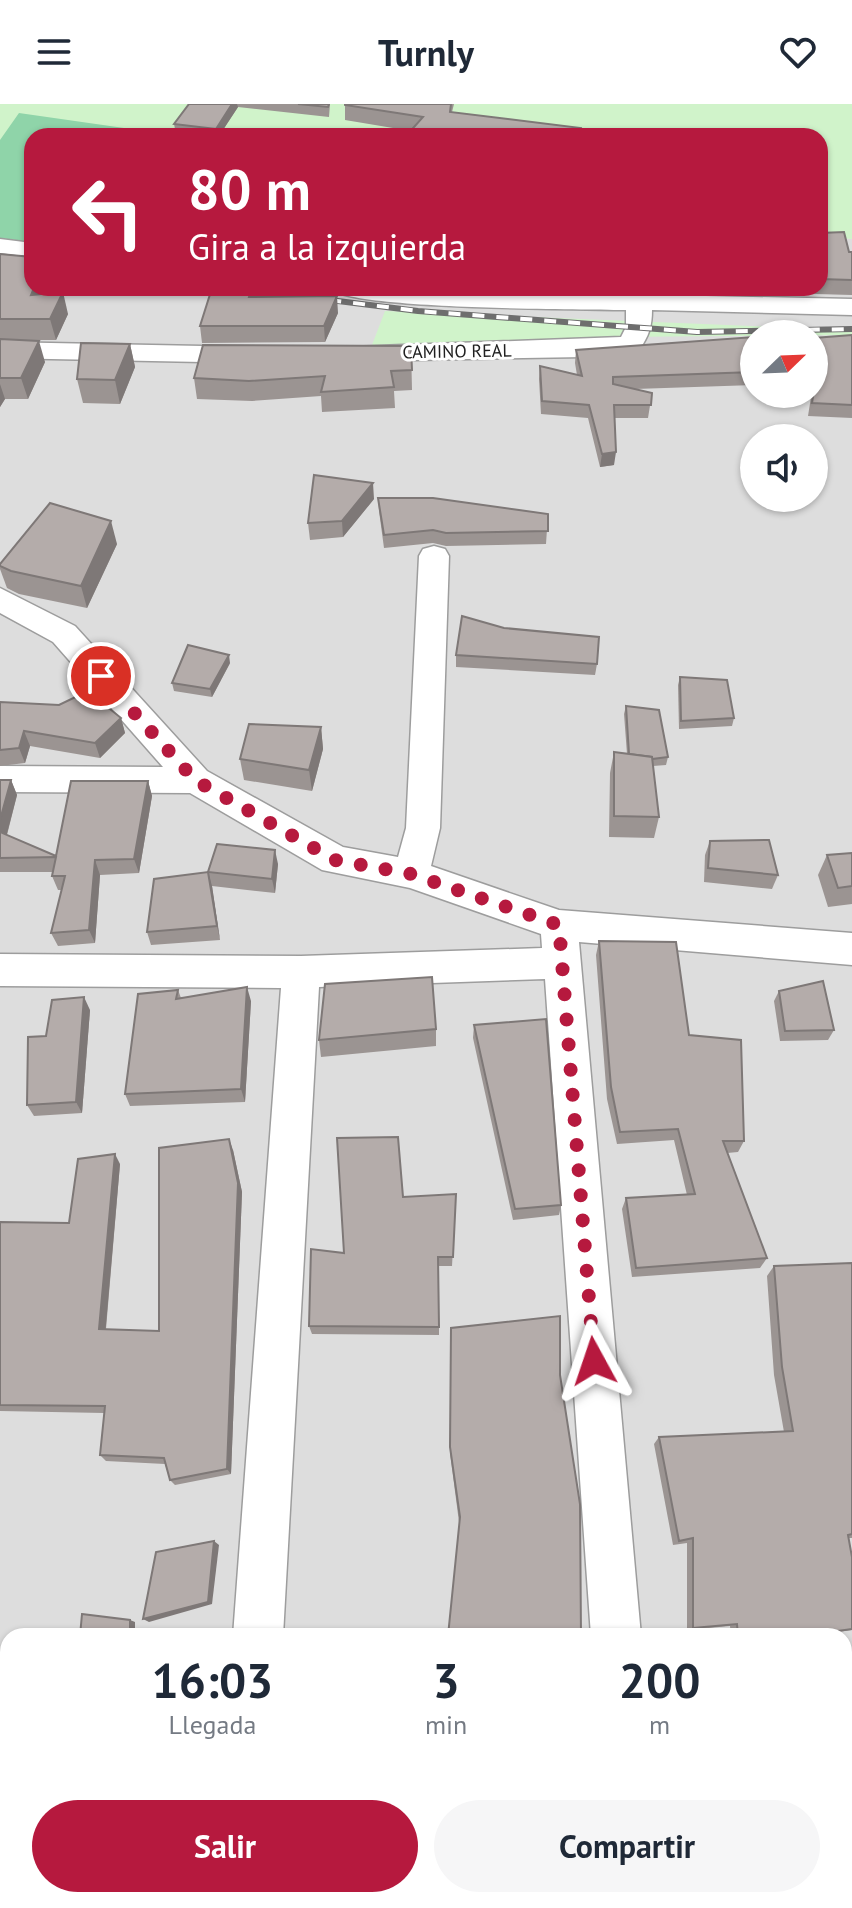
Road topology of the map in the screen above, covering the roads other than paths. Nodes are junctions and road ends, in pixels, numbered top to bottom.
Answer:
1 (0, 246) edge
2 (24, 249) edge
3 (404, 296) edge
4 (639, 303) junction
5 (852, 307) edge
6 (0, 350) edge
7 (332, 353) edge
8 (285, 354) edge
9 (434, 556) dead end
10 (0, 599) edge
11 (0, 779) edge
12 (195, 780) junction
13 (411, 874) junction
14 (560, 944) junction
15 (850, 959) edge
16 (0, 970) edge
17 (301, 972) junction
18 (259, 1628) edge
19 (615, 1628) edge

1 - 2 street
3 - 4 street
4 - 5 street
4 - 7 street, CAMINO REAL
6 - 8 street
9 - 13 street
10 - 12 street
11 - 12 street
12 - 13 street
13 - 14 street
14 - 15 street
14 - 17 street
14 - 19 street
16 - 17 street
17 - 18 street

